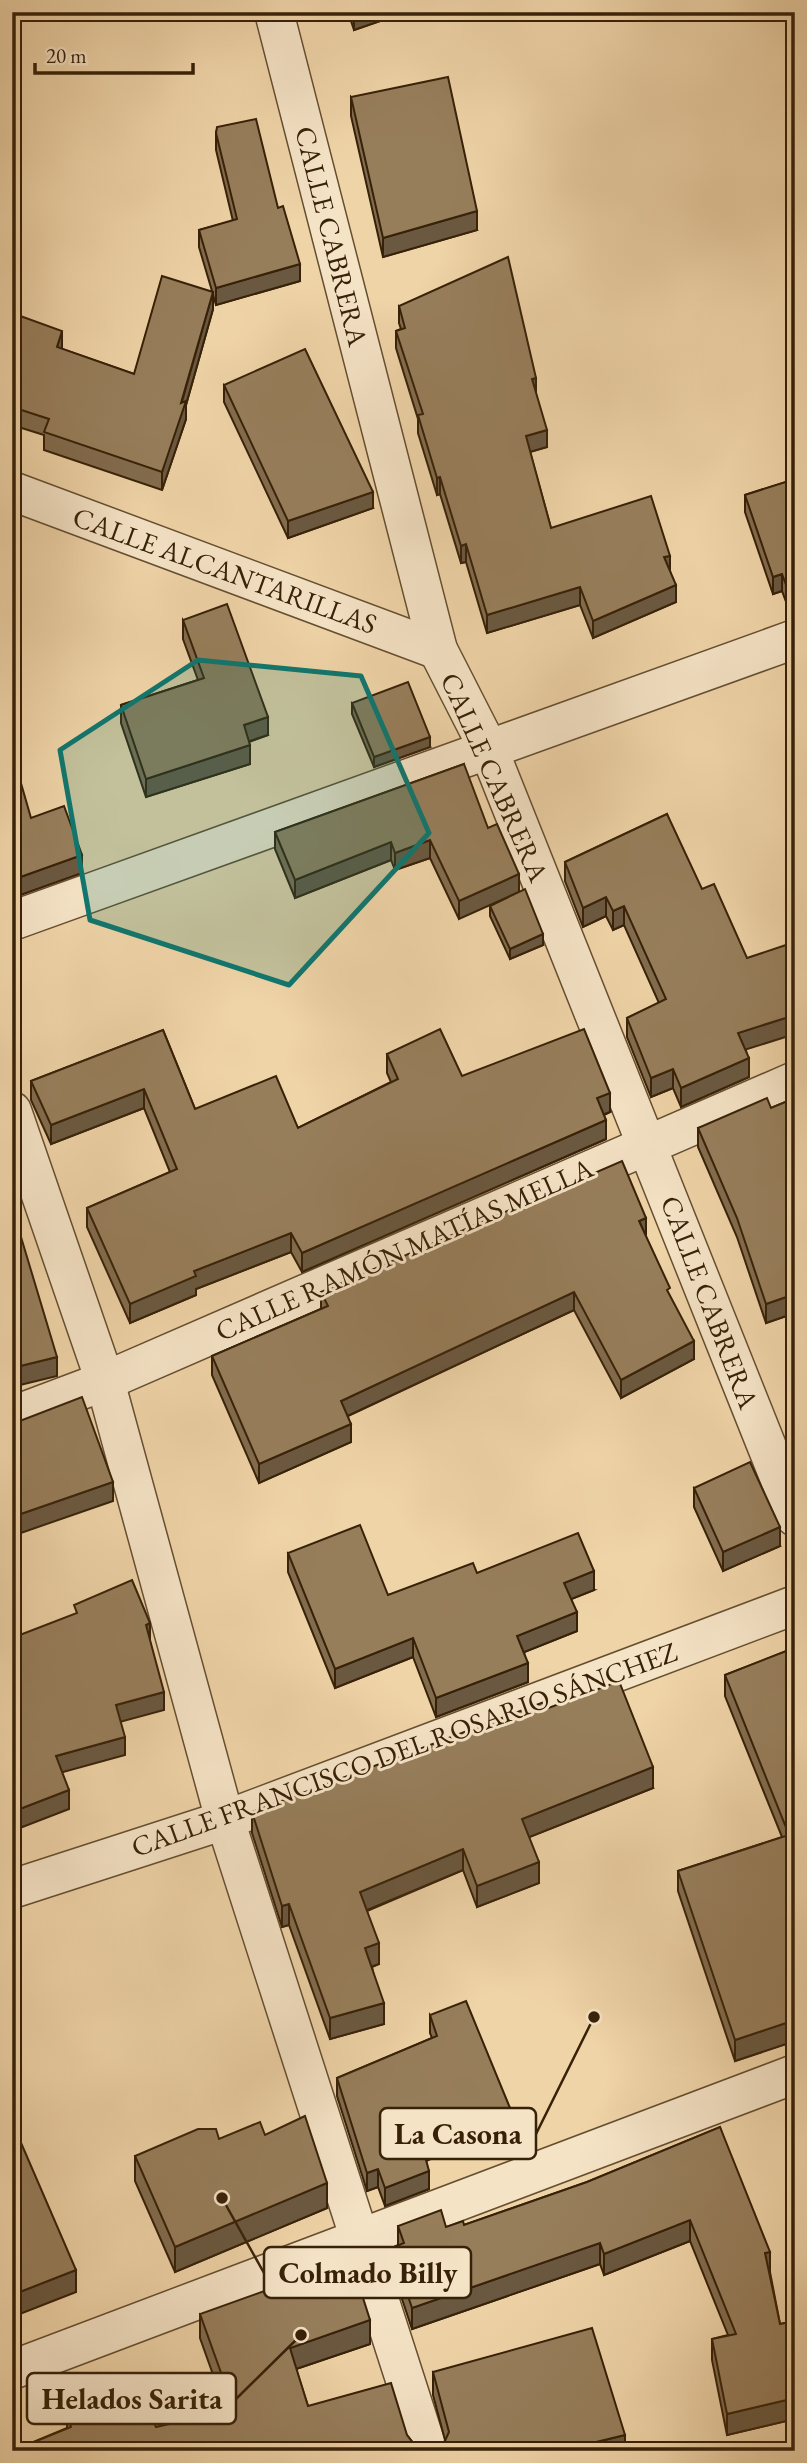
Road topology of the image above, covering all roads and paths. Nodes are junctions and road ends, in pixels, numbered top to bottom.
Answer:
1 (274, 12) edge
2 (12, 491) edge
3 (795, 639) edge
4 (438, 650) junction
5 (488, 748) junction
6 (12, 921) edge
7 (795, 1080) edge
8 (12, 1111) edge
9 (648, 1143) junction
10 (104, 1381) junction
11 (12, 1416) edge
12 (795, 1517) edge
13 (795, 1605) edge
14 (225, 1820) junction
15 (12, 1889) edge
16 (795, 2074) edge
17 (362, 2238) junction
18 (12, 2370) edge
19 (428, 2451) edge

1 - 4 street, CALLE CABRERA
2 - 4 street, CALLE ALCANTARILLAS
3 - 5 street
4 - 5 street, CALLE CABRERA
5 - 6 street
5 - 9 street, CALLE CABRERA
7 - 9 street, CALLE RAMÓN MATÍAS MELLA
8 - 10 street
9 - 10 street, CALLE RAMÓN MATÍAS MELLA
9 - 12 street, CALLE CABRERA
10 - 11 street, CALLE RAMÓN MATÍAS MELLA
10 - 14 street
13 - 14 street, CALLE FRANCISCO DEL ROSARIO SÁNCHEZ
14 - 15 street, CALLE FRANCISCO DEL ROSARIO SÁNCHEZ
14 - 17 street
16 - 17 street
17 - 18 street
17 - 19 street

